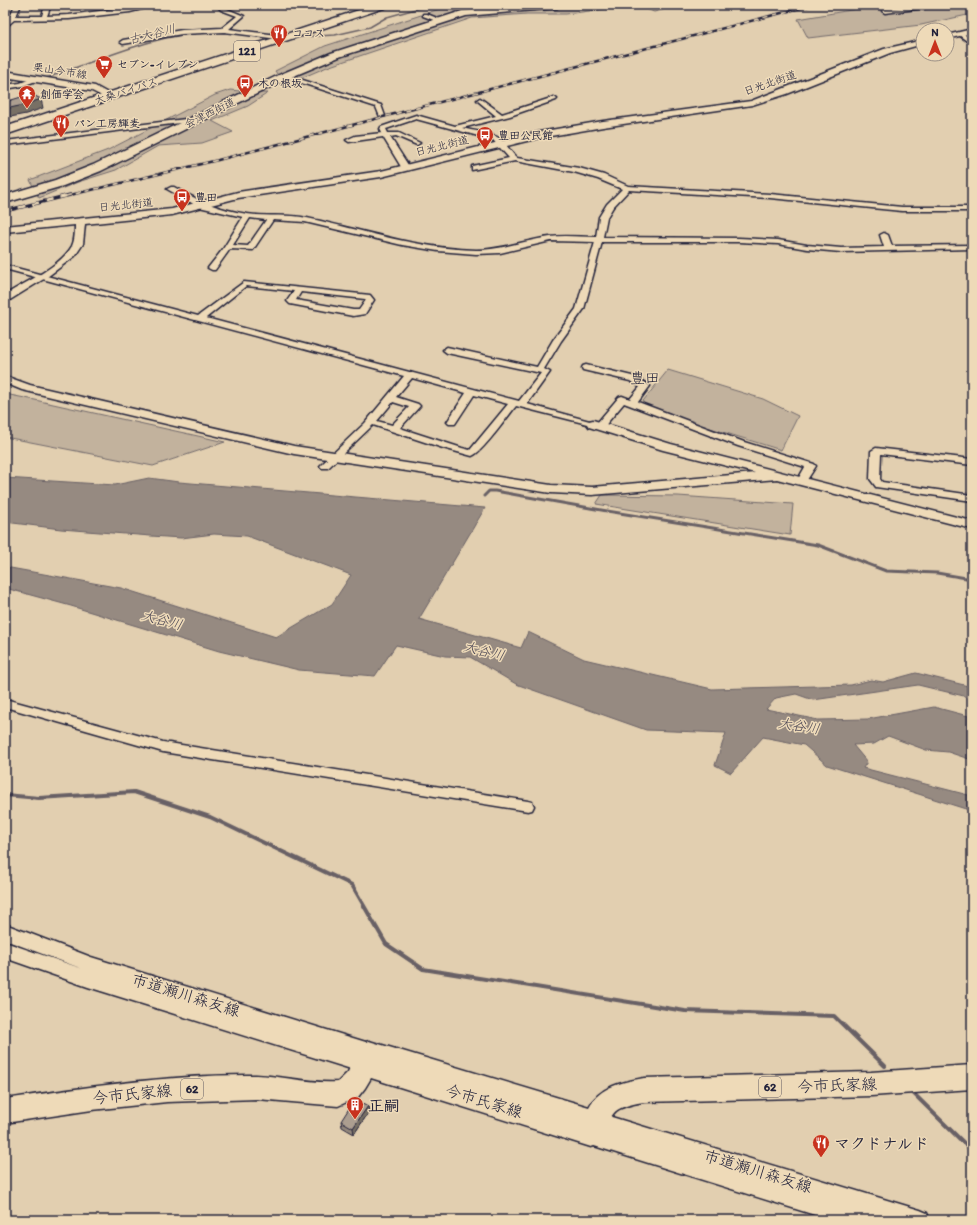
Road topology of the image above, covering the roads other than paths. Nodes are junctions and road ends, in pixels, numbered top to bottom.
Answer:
1 (18, 5) edge
2 (48, 5) edge
3 (117, 5) edge
4 (153, 5) edge
5 (218, 5) edge
6 (374, 5) edge
7 (384, 5) edge
8 (557, 5) edge
9 (932, 5) edge
10 (512, 6) edge
11 (479, 8) edge
12 (121, 11) junction
13 (885, 11) dead end
14 (425, 15) dead end
15 (44, 17) junction
16 (442, 17) junction
17 (5, 18) edge
18 (12, 18) junction
19 (5, 26) edge
20 (224, 30) junction
21 (972, 31) edge
22 (961, 34) junction
23 (955, 35) edge
24 (283, 37) junction
25 (123, 42) dead end
26 (972, 43) edge
27 (915, 44) edge
28 (5, 74) edge
29 (285, 76) junction
30 (36, 79) junction
31 (5, 87) edge
32 (107, 95) junction
33 (480, 100) dead end
34 (554, 100) dead end
35 (501, 117) junction
36 (194, 120) junction
37 (5, 127) edge
38 (383, 128) junction
39 (454, 128) junction
40 (5, 131) edge
41 (387, 135) junction
42 (349, 140) dead end
43 (5, 143) edge
44 (417, 143) dead end
45 (501, 144) junction
46 (515, 160) junction
47 (406, 168) junction
48 (475, 168) dead end
49 (627, 188) junction
50 (171, 189) dead end
51 (5, 199) edge
52 (202, 206) junction
53 (972, 208) edge
54 (248, 216) junction
55 (271, 218) junction
56 (80, 222) junction
57 (5, 229) edge
58 (884, 236) dead end
59 (599, 240) junction
60 (228, 246) junction
61 (972, 248) edge
62 (889, 250) junction
63 (5, 267) edge
64 (212, 268) dead end
65 (41, 276) junction
66 (299, 290) junction
67 (5, 300) edge
68 (200, 319) junction
69 (447, 350) dead end
70 (586, 368) dead end
71 (539, 370) junction
72 (410, 376) junction
73 (5, 379) edge
74 (471, 392) junction
75 (391, 398) junction
76 (632, 403) junction
77 (517, 404) junction
78 (371, 422) junction
79 (452, 422) dead end
80 (597, 426) junction
81 (394, 428) junction
82 (335, 456) junction
83 (972, 462) edge
84 (325, 466) dead end
85 (780, 475) junction
86 (802, 481) junction
87 (972, 498) edge
88 (972, 526) edge
89 (5, 703) edge
90 (528, 806) dead end
91 (5, 932) edge
92 (5, 950) edge
93 (367, 1058) junction
94 (972, 1077) edge
95 (5, 1111) edge
96 (593, 1128) junction
97 (864, 1220) edge
98 (920, 1220) edge

1 - 18 street
2 - 15 street
3 - 12 street
4 - 12 street
5 - 20 street
6 - 24 highway, 大桑バイパス / 121
7 - 24 highway, 大桑バイパス / 121
8 - 10 highway, 会津西街道
9 - 13 street
10 - 11 highway, 会津西街道
11 - 16 highway, 会津西街道
12 - 15 street
14 - 16 street
15 - 18 street
16 - 29 highway, 会津西街道
17 - 18 street
18 - 19 street
20 - 24 street
20 - 25 street
21 - 22 street
22 - 23 street
22 - 26 street
24 - 32 highway, 大桑バイパス / 121
27 - 45 street, 日光北街道
28 - 30 main road, 栗山今市線
29 - 36 highway, 会津西街道
29 - 38 street
30 - 31 street
30 - 32 main road, 栗山今市線
32 - 37 highway, 大桑バイパス / 121
32 - 40 highway, 大桑バイパス / 121
33 - 35 street
34 - 35 street
35 - 39 street
36 - 43 street
36 - 51 highway, 会津西街道
38 - 39 street
38 - 41 street
39 - 45 street
41 - 42 street
41 - 44 street
41 - 47 street
45 - 46 street
45 - 47 street, 日光北街道
46 - 48 street
46 - 49 street
47 - 52 street, 日光北街道
49 - 53 street
49 - 59 street
50 - 52 street
52 - 54 street
52 - 56 street, 日光北街道
54 - 55 street
54 - 60 street
55 - 59 street
55 - 60 street
56 - 57 street, 日光北街道
56 - 65 street
58 - 62 street
59 - 62 street
59 - 71 street
60 - 64 street
61 - 62 street
63 - 65 street
65 - 67 street
65 - 68 street
66 - 66 street
66 - 68 street
68 - 72 street
69 - 71 street
70 - 76 street
71 - 77 street
72 - 74 street
72 - 75 street
73 - 82 street
74 - 77 street
74 - 79 street
75 - 78 street
75 - 81 street
76 - 80 street
76 - 86 street
77 - 80 street
77 - 81 street
78 - 81 street
78 - 82 street
80 - 85 street
82 - 84 street
82 - 85 street
83 - 87 street
85 - 86 street
86 - 88 street
89 - 90 street
91 - 93 street, 市道瀬川森友線
92 - 93 street, 市道瀬川森友線
93 - 95 main road, 今市氏家線 / 62
93 - 96 main road, 今市氏家線
94 - 96 main road, 今市氏家線 / 62
96 - 97 street, 市道瀬川森友線
96 - 98 street, 市道瀬川森友線

